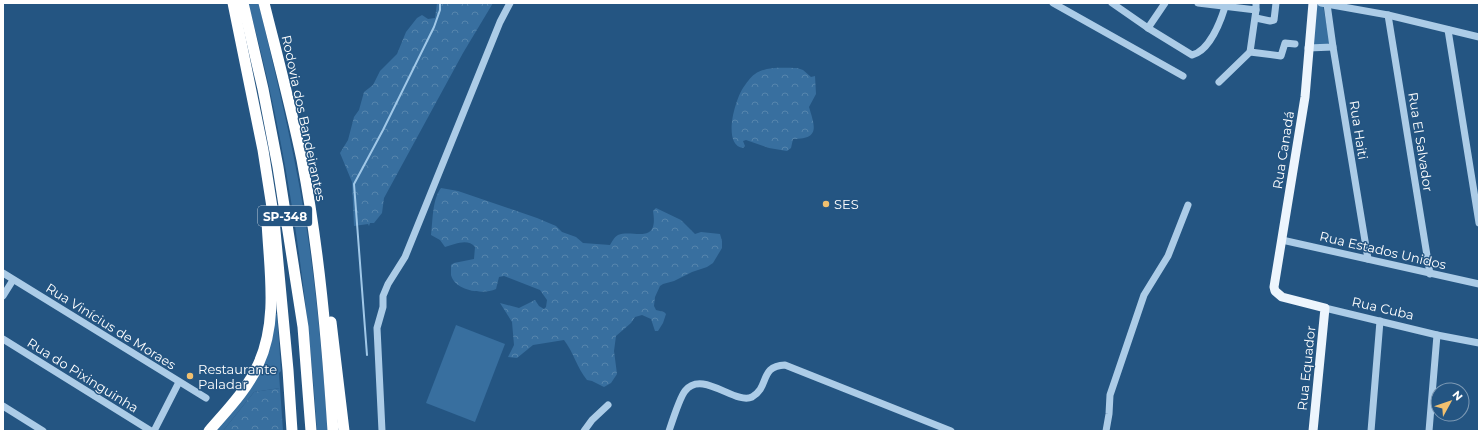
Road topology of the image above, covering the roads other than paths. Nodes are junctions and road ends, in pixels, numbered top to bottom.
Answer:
1 (234, 3) edge
2 (243, 3) edge
3 (264, 3) edge
4 (510, 3) edge
5 (1053, 3) edge
6 (1112, 3) edge
7 (1165, 3) edge
8 (1198, 3) edge
9 (1276, 3) edge
10 (1313, 3) edge
11 (1324, 4) edge
12 (1225, 7) junction
13 (1256, 7) edge
14 (1388, 15) junction
15 (1256, 18) junction
16 (1148, 28) junction
17 (1448, 30) junction
18 (1479, 37) edge
19 (1295, 44) dead end
20 (1333, 47) junction
21 (1308, 48) junction
22 (1250, 52) junction
23 (1183, 76) dead end
24 (1219, 82) dead end
25 (263, 150) junction
26 (1188, 205) dead end
27 (1479, 223) edge
28 (1282, 240) junction
29 (317, 252) junction
30 (1368, 260) junction
31 (3, 273) edge
32 (1430, 274) junction
33 (13, 280) junction
34 (1479, 284) edge
35 (3, 296) edge
36 (1282, 297) joint
37 (1325, 308) junction
38 (1380, 321) junction
39 (1437, 334) junction
40 (3, 339) edge
41 (1479, 343) edge
42 (179, 382) junction
43 (206, 398) dead end
44 (608, 405) dead end
45 (3, 406) edge
46 (43, 431) edge
47 (152, 431) edge
48 (209, 431) edge
49 (292, 431) edge
50 (311, 431) edge
51 (333, 431) edge
52 (344, 431) edge
53 (382, 431) edge
54 (584, 431) edge
55 (669, 431) edge
56 (951, 431) edge
57 (1106, 431) edge
58 (1312, 431) edge
59 (1371, 431) edge
60 (1429, 431) edge

1 - 25 highway
2 - 50 highway, SP-348
3 - 29 highway, Rodovia dos Bandeirantes / SP-348
4 - 53 street
5 - 23 street
6 - 16 street
7 - 16 street
8 - 12 street
9 - 15 street
10 - 21 main road, Rua Canadá
11 - 14 street
11 - 20 street, Rua Haiti
12 - 13 street
12 - 16 street
13 - 15 street
14 - 17 street
14 - 32 street, Rua El Salvador
15 - 22 street
17 - 18 street
17 - 27 street
19 - 22 street
20 - 21 street
20 - 30 street, Rua Haiti
21 - 28 main road, Rua Canadá
22 - 24 street
25 - 48 highway
25 - 49 highway
26 - 57 street
28 - 30 street, Rua Estados Unidos
28 - 36 main road, Rua Canadá
29 - 51 highway, Rodovia dos Bandeirantes / SP-348
29 - 52 highway
30 - 32 street, Rua Estados Unidos
31 - 33 street, Rua Vinícius de Moraes
32 - 34 street, Rua Estados Unidos
33 - 35 street
33 - 42 street, Rua Vinícius de Moraes
36 - 37 main road, Rua Cuba
37 - 38 street, Rua Cuba
37 - 58 main road, Rua Equador
38 - 39 street, Rua Cuba
38 - 59 street
39 - 41 street, Rua Cuba
39 - 60 street
40 - 47 street, Rua do Pixinguinha
42 - 43 street, Rua Vinícius de Moraes
42 - 47 street
44 - 54 street
45 - 46 street
55 - 56 street

